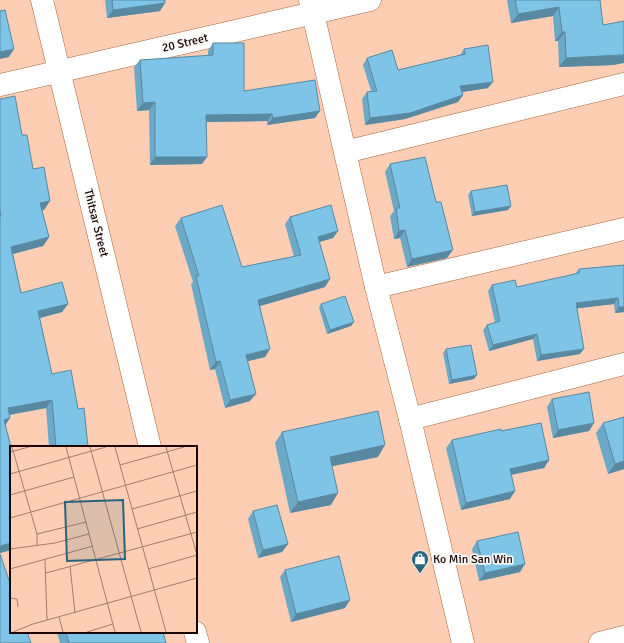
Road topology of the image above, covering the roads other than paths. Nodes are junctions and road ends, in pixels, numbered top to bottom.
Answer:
1 (42, 0) edge
2 (370, 0) edge
3 (311, 7) edge
4 (59, 72) junction
5 (624, 84) edge
6 (0, 85) edge
7 (345, 152) junction
8 (624, 229) edge
9 (376, 287) junction
10 (624, 364) edge
11 (410, 419) junction
12 (150, 446) edge
13 (195, 633) edge
14 (624, 637) edge
15 (198, 643) edge
16 (464, 643) edge
17 (600, 643) edge

1 - 4 street, Thitsar Street
2 - 3 street, 20 Street
3 - 4 street, 20 Street
3 - 7 street
4 - 6 street, 20 Street
4 - 12 street, Thitsar Street
5 - 7 street
7 - 9 street
8 - 9 street
9 - 11 street
10 - 11 street
11 - 16 street
13 - 15 street
14 - 17 street

